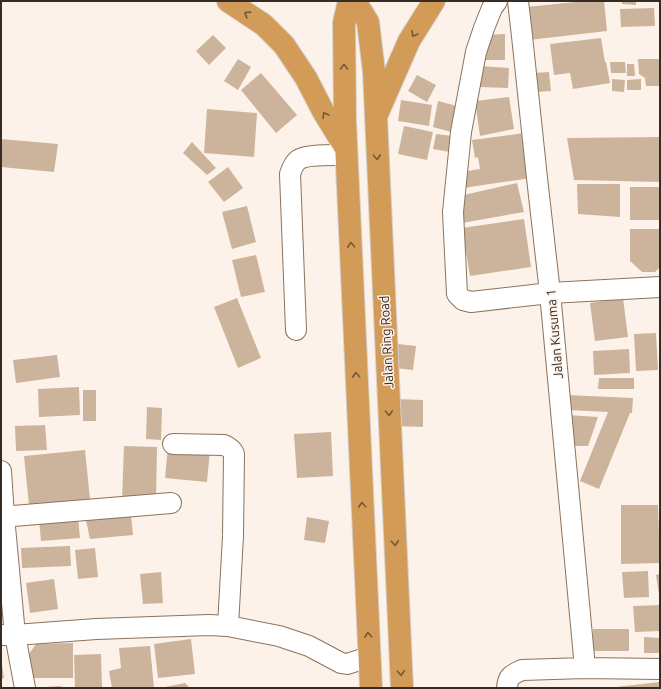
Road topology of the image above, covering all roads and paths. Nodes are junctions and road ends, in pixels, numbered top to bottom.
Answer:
1 (228, 1) edge
2 (349, 1) edge
3 (355, 1) edge
4 (434, 1) edge
5 (497, 1) edge
6 (518, 1) edge
7 (376, 118) junction
8 (346, 152) junction
9 (660, 287) edge
10 (550, 293) junction
11 (296, 330) dead end
12 (173, 444) dead end
13 (1, 471) edge
14 (171, 503) dead end
15 (3, 516) edge
16 (228, 626) junction
17 (8, 635) edge
18 (369, 657) junction
19 (585, 668) junction
20 (660, 669) edge
21 (25, 688) edge
22 (371, 688) edge
23 (402, 688) edge
24 (507, 688) edge

8 -> 1 highway
8 -> 2 highway
3 - 7 highway, Jalan Ring Road
4 -> 7 highway
5 - 10 street
6 - 10 street, Jalan Kusuma 1
7 -> 23 highway, Jalan Ring Road
8 - 11 street
18 -> 8 highway
9 - 10 street
10 - 19 street, Jalan Kusuma 1
12 - 16 street
13 - 15 street
14 - 15 street
15 - 17 street
16 - 17 street
16 - 18 street
17 - 21 street
18 - 22 highway
19 - 20 street
19 - 24 street

